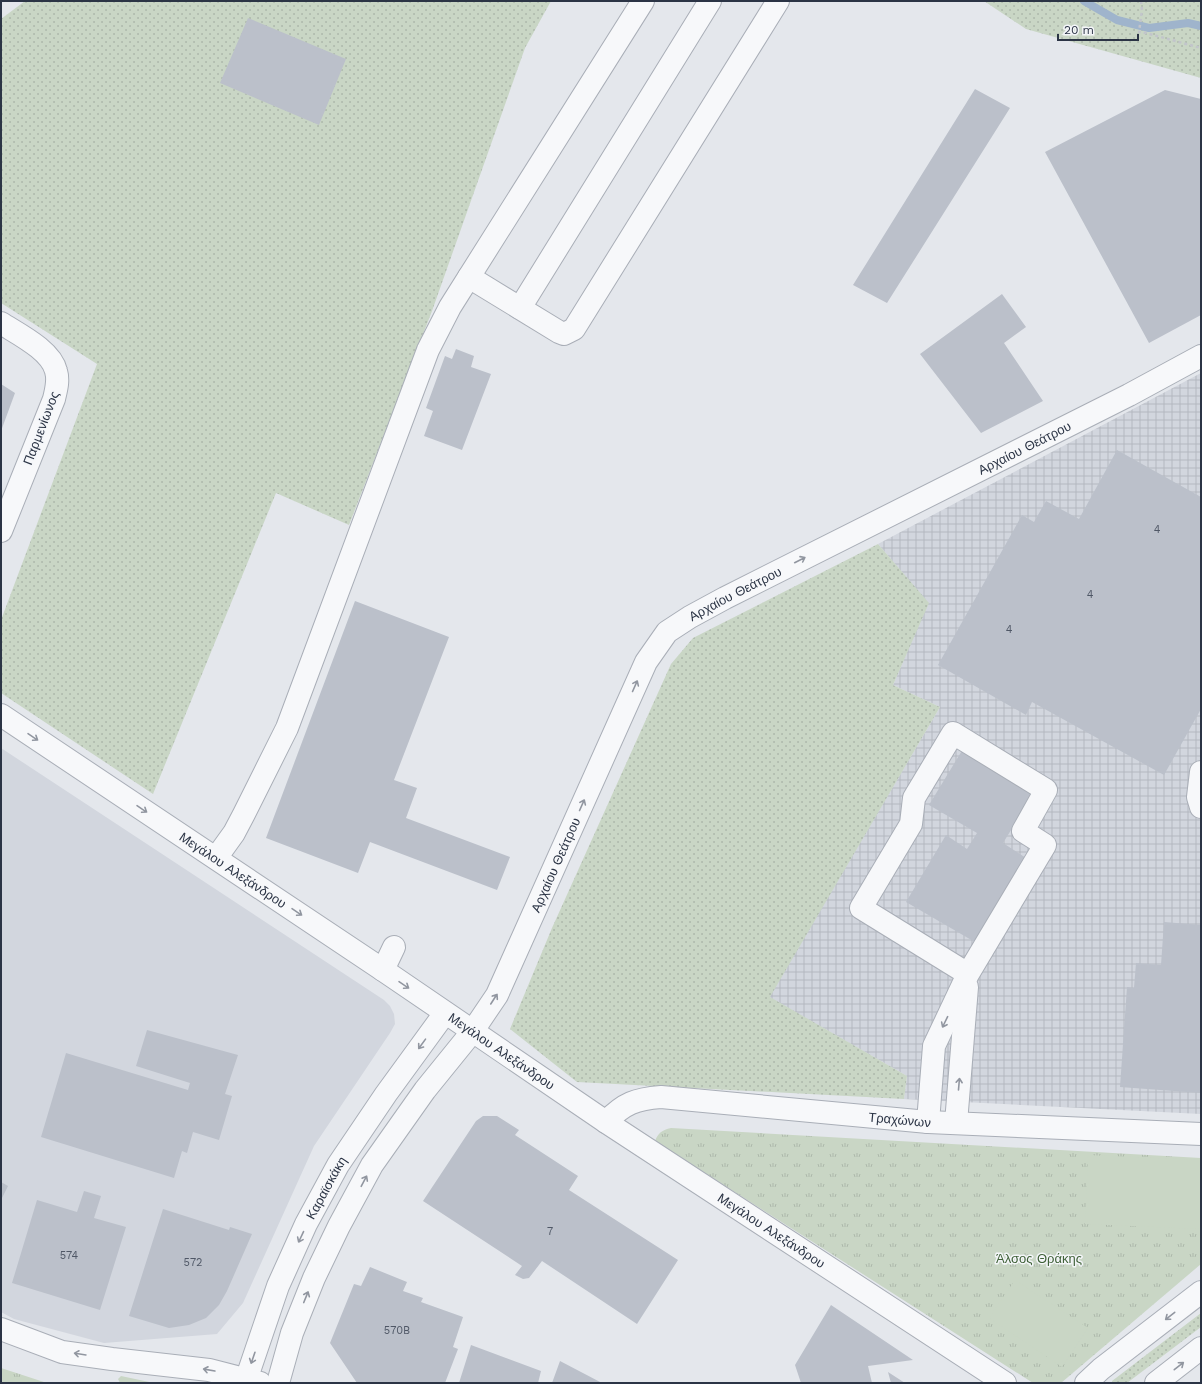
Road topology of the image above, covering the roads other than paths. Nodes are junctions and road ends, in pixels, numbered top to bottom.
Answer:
1 (643, 1) edge
2 (710, 1) edge
3 (778, 1) edge
4 (469, 277) junction
5 (520, 308) junction
6 (1, 323) edge
7 (1201, 356) edge
8 (1, 531) edge
9 (1, 715) edge
10 (1201, 772) edge
11 (1201, 807) edge
12 (216, 858) junction
13 (394, 947) dead end
14 (383, 970) junction
15 (968, 974) junction
16 (445, 1013) junction
17 (472, 1032) junction
18 (606, 1122) junction
19 (928, 1122) junction
20 (956, 1123) junction
21 (1201, 1134) edge
22 (1201, 1292) edge
23 (1, 1329) edge
24 (1201, 1348) edge
25 (250, 1382) edge
26 (278, 1383) edge
27 (1005, 1383) edge
28 (1086, 1383) edge
29 (1156, 1383) edge

1 - 4 street
2 - 5 street
3 - 5 street
4 - 5 street
4 - 12 street
6 - 8 street, Παρμενίωνος
17 -> 7 street, Αρχαίου Θεάτρου
9 -> 12 street, Μεγάλου Αλεξάνδρου
10 - 11 street
12 -> 14 street, Μεγάλου Αλεξάνδρου
13 - 14 street
14 -> 16 street, Μεγάλου Αλεξάνδρου
15 - 15 street
15 -> 19 street
20 -> 15 street
16 - 17 street, Μεγάλου Αλεξάνδρου
16 -> 25 street, Καραϊσκάκη
17 - 18 street, Μεγάλου Αλεξάνδρου
26 -> 17 street
18 - 19 street, Τραχώνων
18 - 27 street, Μεγάλου Αλεξάνδρου
19 - 20 street, Τραχώνων
20 - 21 street, Τραχώνων
22 -> 28 street
25 -> 23 street
29 -> 24 street

